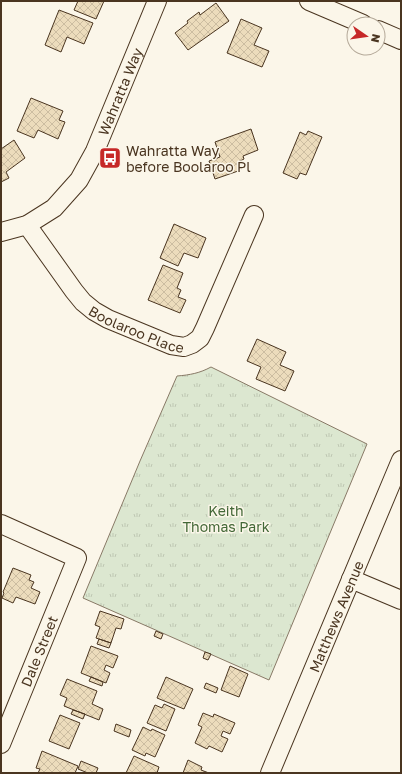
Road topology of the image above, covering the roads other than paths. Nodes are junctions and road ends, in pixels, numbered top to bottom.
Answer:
1 (157, 1) edge
2 (309, 1) edge
3 (345, 8) edge
4 (354, 16) edge
5 (386, 33) edge
6 (401, 40) edge
7 (254, 215) dead end
8 (27, 225) junction
9 (1, 232) edge
10 (401, 460) edge
11 (1, 524) edge
12 (351, 579) junction
13 (401, 600) edge
14 (1, 744) edge
15 (270, 773) edge

1 - 8 street, Wahratta Way
2 - 3 street
3 - 4 street
5 - 6 street
7 - 8 street, Boolaroo Place
8 - 9 street, Wahratta Way
10 - 12 street, Matthews Avenue
11 - 14 street, Dale Street
12 - 13 street
12 - 15 street, Matthews Avenue

